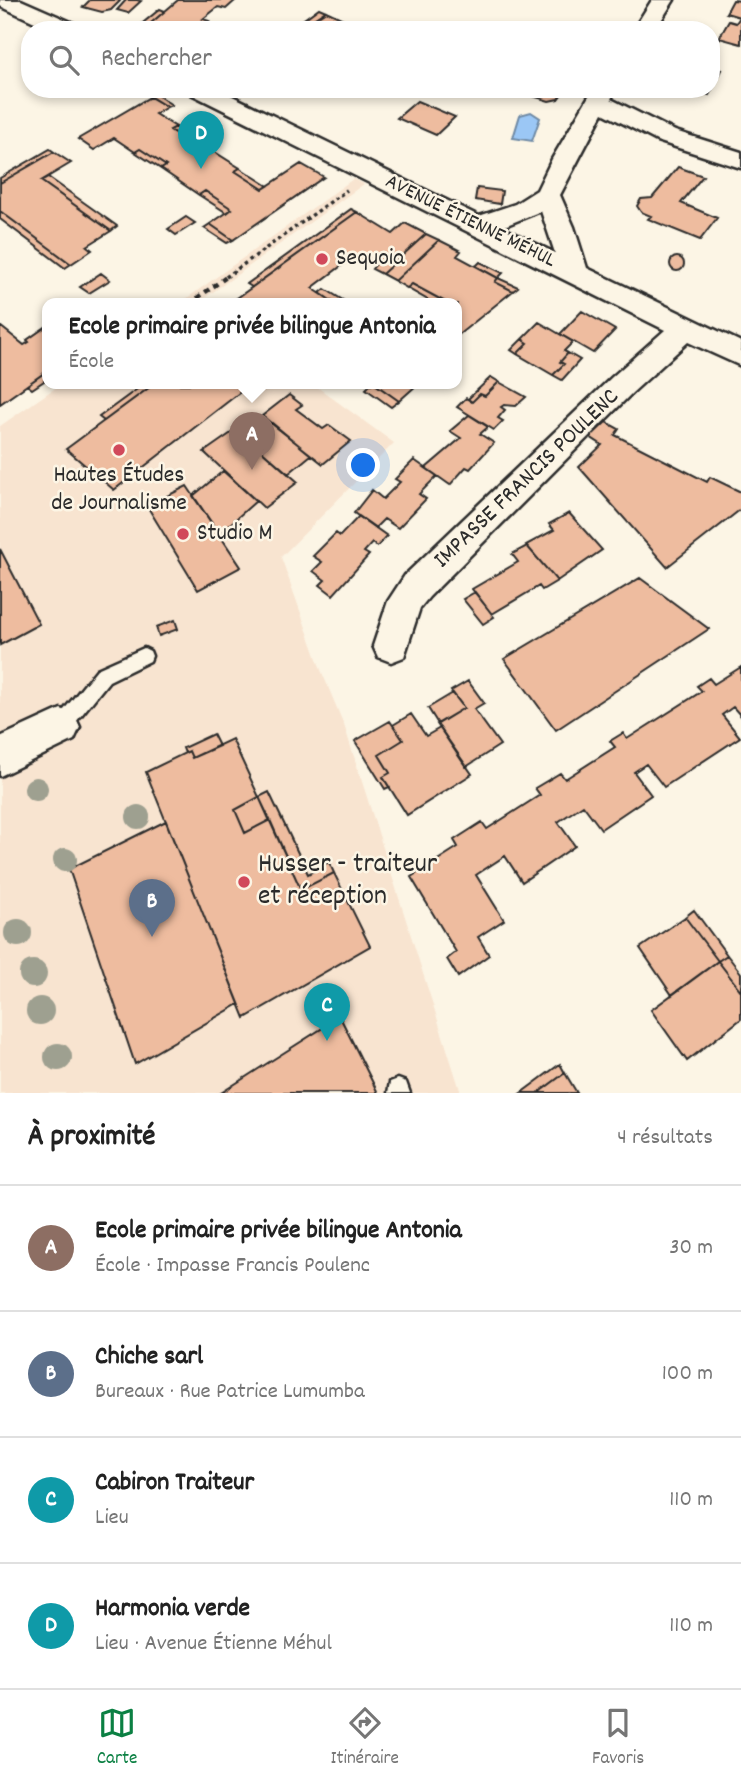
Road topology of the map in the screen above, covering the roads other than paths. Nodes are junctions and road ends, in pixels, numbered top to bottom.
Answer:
1 (3, 0) edge
2 (663, 0) edge
3 (50, 21) edge
4 (650, 21) edge
5 (217, 98) edge
6 (599, 98) edge
7 (606, 98) edge
8 (741, 160) edge
9 (547, 195) junction
10 (480, 225) junction
11 (575, 273) junction
12 (686, 327) junction
13 (741, 355) edge
14 (391, 646) dead end
15 (144, 656) dead end
16 (61, 727) joint
17 (0, 757) edge

1 - 3 street
2 - 4 street
5 - 10 street, AVENUE ÉTIENNE MÉHUL
6 - 9 street
7 - 8 street
9 - 10 street
9 - 11 street
10 - 11 street, AVENUE ÉTIENNE MÉHUL
11 - 12 street, AVENUE ÉTIENNE MÉHUL
12 - 13 street, AVENUE ÉTIENNE MÉHUL
12 - 14 street, IMPASSE FRANCIS POULENC
15 - 16 lane
16 - 17 street

